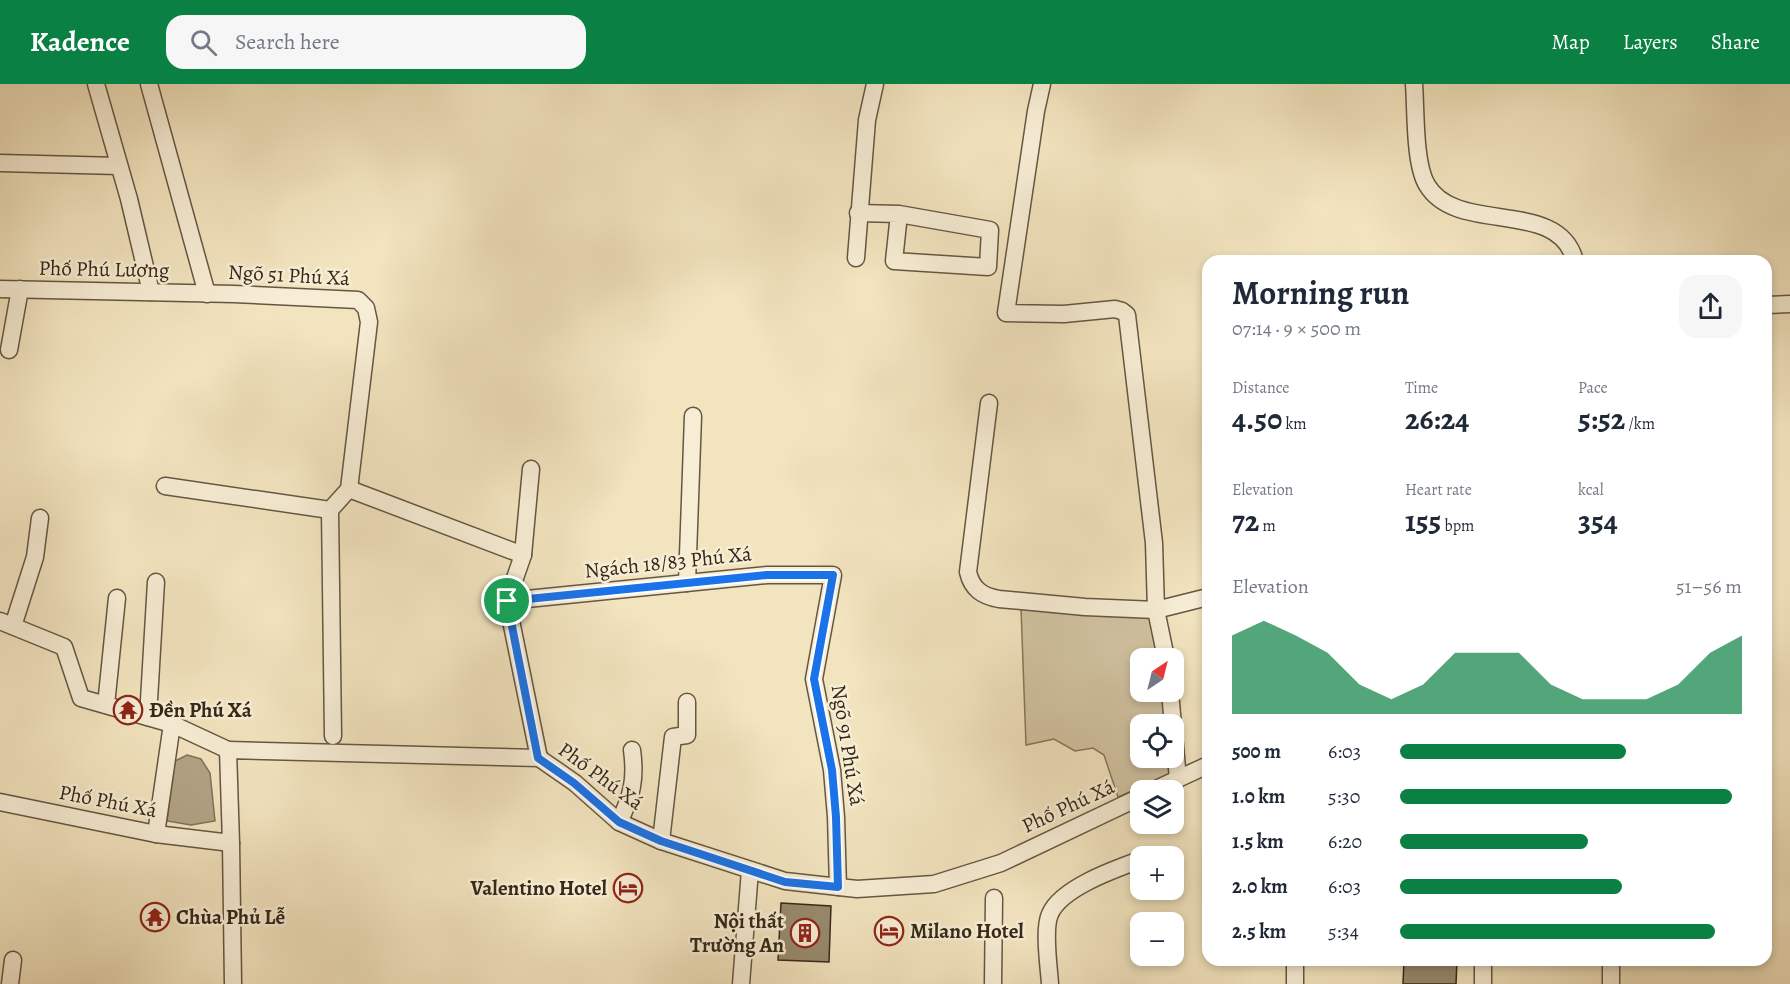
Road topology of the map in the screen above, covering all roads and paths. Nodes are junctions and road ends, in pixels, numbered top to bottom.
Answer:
1 (96, 84) edge
2 (149, 84) edge
3 (875, 84) edge
4 (1042, 84) edge
5 (1414, 84) edge
6 (0, 164) edge
7 (119, 166) junction
8 (858, 213) junction
9 (899, 214) junction
10 (1574, 255) edge
11 (856, 258) dead end
12 (0, 289) edge
13 (20, 289) junction
14 (151, 292) junction
15 (207, 294) junction
16 (1790, 304) edge
17 (1772, 305) edge
18 (9, 350) dead end
19 (989, 403) dead end
20 (693, 416) dead end
21 (531, 469) dead end
22 (165, 486) dead end
23 (349, 489) junction
24 (330, 510) junction
25 (40, 518) dead end
26 (523, 555) junction
27 (833, 575) joint
28 (156, 582) dead end
29 (687, 583) junction
30 (117, 598) dead end
31 (1202, 598) edge
32 (507, 601) junction
33 (1156, 610) junction
34 (7, 623) edge
35 (1164, 648) edge
36 (687, 702) dead end
37 (1171, 702) edge
38 (106, 705) junction
39 (148, 717) junction
40 (172, 724) junction
41 (333, 736) dead end
42 (228, 750) junction
43 (632, 750) dead end
44 (538, 758) junction
45 (1202, 768) edge
46 (1178, 778) junction
47 (1174, 780) edge
48 (0, 802) edge
49 (1130, 802) edge
50 (619, 822) junction
51 (156, 834) junction
52 (661, 841) junction
53 (231, 843) junction
54 (1130, 864) edge
55 (750, 870) junction
56 (838, 887) junction
57 (994, 898) dead end
58 (13, 960) dead end
59 (1295, 966) edge
60 (1483, 966) edge
61 (1611, 966) edge
62 (10, 984) edge
63 (233, 984) edge
64 (741, 984) edge
65 (993, 984) edge
66 (1050, 984) edge
67 (1295, 984) edge
68 (1483, 984) edge
69 (1611, 984) edge

1 - 7 street
2 - 15 street, Ngõ 51 Phú Xá
3 - 8 street
4 - 33 street
5 - 10 street
6 - 7 street
7 - 14 street
8 - 9 street
8 - 11 street
9 - 9 street
12 - 13 street, Phố Phú Lương
13 - 14 street, Phố Phú Lương
13 - 18 street
14 - 15 street, Phố Phú Lương
15 - 23 street, Ngõ 51 Phú Xá
16 - 17 street
19 - 33 street
20 - 29 street
21 - 26 street
22 - 24 street
23 - 24 street
23 - 26 street
24 - 41 street
25 - 34 street
26 - 32 street
27 - 29 street, Ngách 18/83 Phú Xá
27 - 56 street, Ngõ 91 Phú Xá
28 - 39 street
29 - 32 street, Ngách 18/83 Phú Xá
30 - 38 street
31 - 33 street
32 - 44 street
33 - 35 street
34 - 38 street
36 - 52 street
37 - 46 street
38 - 39 street
39 - 40 street
40 - 42 street
40 - 51 street
42 - 44 street, Phố Phú Xá
42 - 53 street
43 - 50 street
44 - 50 street, Phố Phú Xá
45 - 46 street
46 - 47 street
48 - 51 street, Phố Phú Xá
49 - 56 street, Phố Phú Xá
50 - 52 street, Phố Phú Xá
51 - 53 street, Phố Phú Xá
52 - 55 street, Phố Phú Xá
53 - 63 street
54 - 66 street
55 - 56 street, Phố Phú Xá
55 - 64 street
57 - 65 street
58 - 62 street
59 - 67 street
60 - 68 street
61 - 69 street

